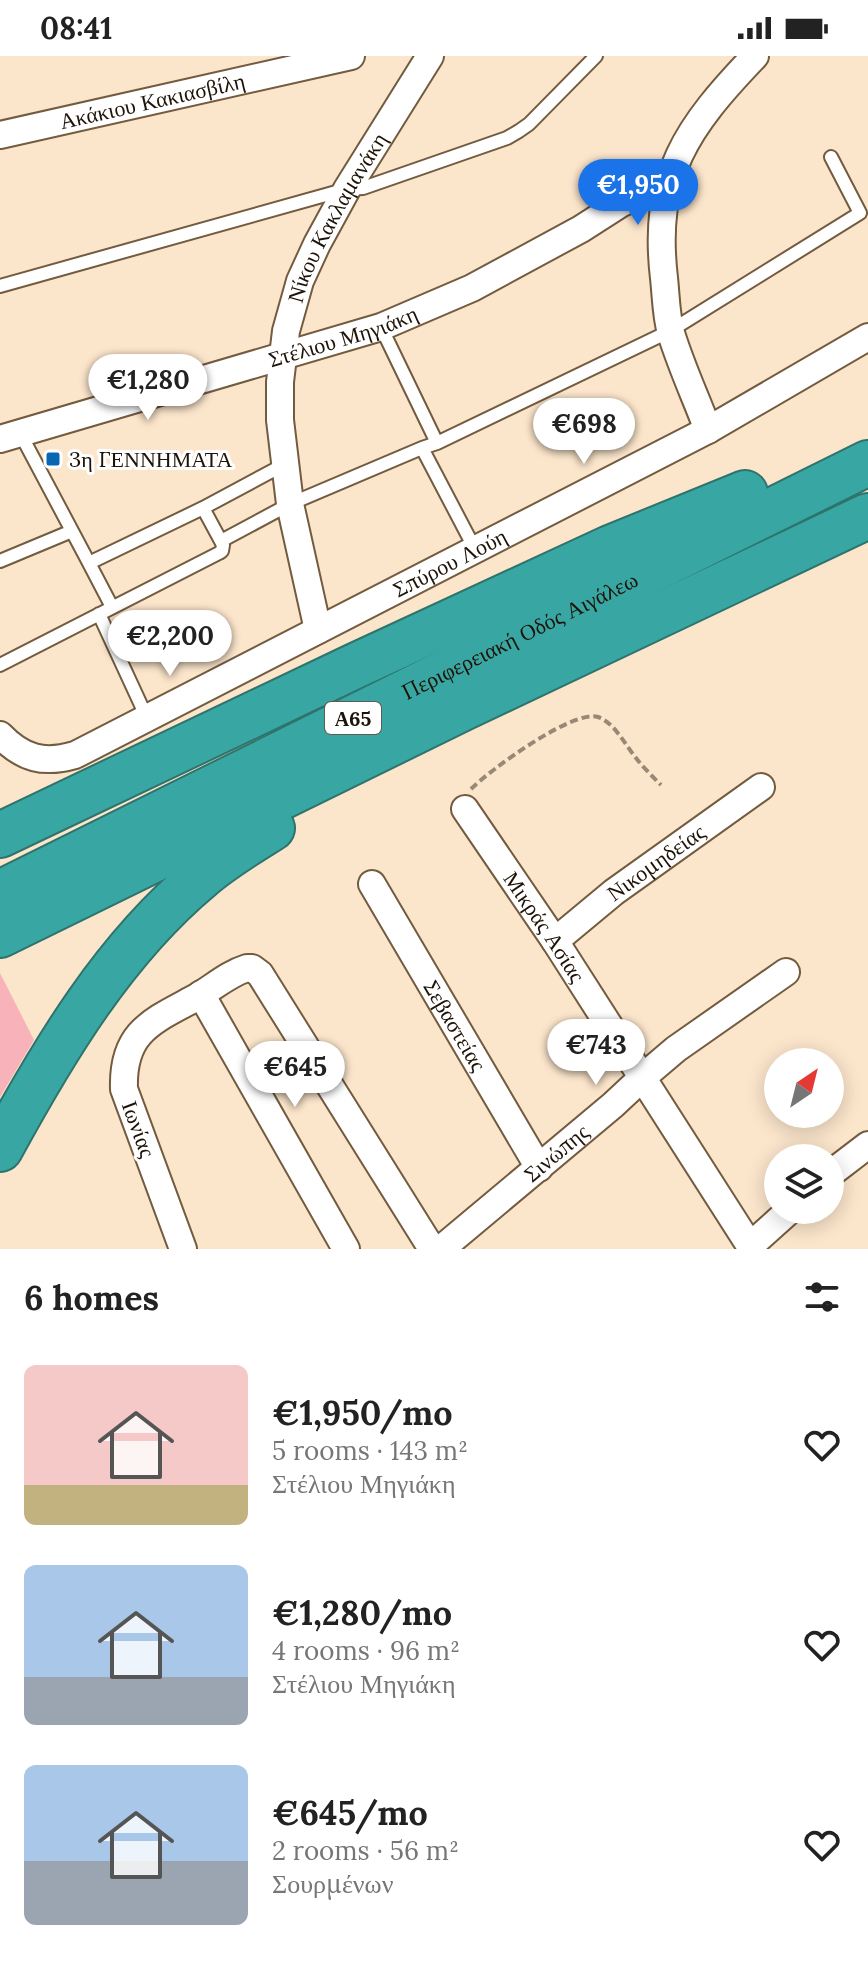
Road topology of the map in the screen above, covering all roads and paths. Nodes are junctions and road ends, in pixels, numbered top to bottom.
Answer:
1 (351, 56) edge
2 (430, 56) edge
3 (596, 56) edge
4 (755, 56) edge
5 (0, 135) edge
6 (831, 157) dead end
7 (667, 186) junction
8 (347, 189) junction
9 (0, 286) edge
10 (381, 327) junction
11 (670, 331) junction
12 (868, 337) edge
13 (282, 356) junction
14 (708, 430) junction
15 (10, 436) edge
16 (437, 443) junction
17 (422, 448) junction
18 (868, 452) edge
19 (287, 463) junction
20 (868, 463) edge
21 (290, 504) junction
22 (203, 508) junction
23 (868, 516) edge
24 (72, 531) junction
25 (221, 541) junction
26 (476, 551) junction
27 (0, 561) edge
28 (89, 563) junction
29 (112, 607) junction
30 (99, 614) junction
31 (318, 630) junction
32 (0, 665) edge
33 (463, 708) junction
34 (147, 718) junction
35 (0, 735) edge
36 (661, 785) dead end
37 (761, 787) dead end
38 (465, 809) joint
39 (0, 835) edge
40 (372, 884) dead end
41 (0, 893) edge
42 (0, 935) edge
43 (555, 941) junction
44 (786, 972) dead end
45 (201, 994) junction
46 (643, 1077) junction
47 (868, 1145) edge
48 (0, 1149) edge
49 (844, 1163) edge
50 (539, 1168) junction
51 (775, 1224) edge
52 (751, 1247) edge
53 (183, 1249) edge
54 (346, 1249) edge
55 (432, 1249) edge
56 (441, 1249) edge

1 - 5 street, Ακάκιου Κακιασβίλη
2 - 8 street, Νίκου Κακλαμανάκη
3 - 8 lane
4 - 7 street
6 - 11 lane
7 - 10 street, Στέλιου Μηγιάκη
7 - 11 street
8 - 9 lane
8 - 13 street, Νίκου Κακλαμανάκη
10 - 13 street, Στέλιου Μηγιάκη
10 - 16 lane
11 - 14 street
11 - 16 lane
12 - 14 street, Σπύρου Λούη
13 - 15 street, Στέλιου Μηγιάκη
13 - 19 street, Νίκου Κακλαμανάκη
14 - 26 street, Σπύρου Λούη
15 - 24 lane
16 - 17 lane
17 - 21 lane
17 - 26 lane
18 - 39 highway
19 - 21 street, Νίκου Κακλαμανάκη
19 - 22 lane
20 - 41 highway, Περιφερειακή Οδός Αιγάλεω / Α65
21 - 25 lane
21 - 31 street, Νίκου Κακλαμανάκη
22 - 25 lane
22 - 28 lane
23 - 33 highway, Περιφερειακή Οδός Αιγάλεω / Α65
24 - 27 lane
24 - 28 lane
25 - 29 lane
26 - 31 street, Σπύρου Λούη
28 - 29 lane
29 - 30 lane
30 - 32 lane
30 - 34 lane
31 - 34 street, Σπύρου Λούη
33 - 42 highway, Περιφερειακή Οδός Αιγάλεω / Α65
33 - 48 highway
34 - 35 street, Σπύρου Λούη
36 - 38 path
37 - 43 street, Νικομηδείας
38 - 43 street, Μικράς Ασίας
40 - 50 street, Σεβαστείας
43 - 46 street, Μικράς Ασίας
44 - 46 street, Σινώπης
45 - 53 street, Ιωνίας
45 - 54 street
45 - 55 street, Ιωνίας
46 - 50 street, Σινώπης
46 - 52 street, Μικράς Ασίας
47 - 49 street
50 - 56 street, Σινώπης
51 - 52 street

